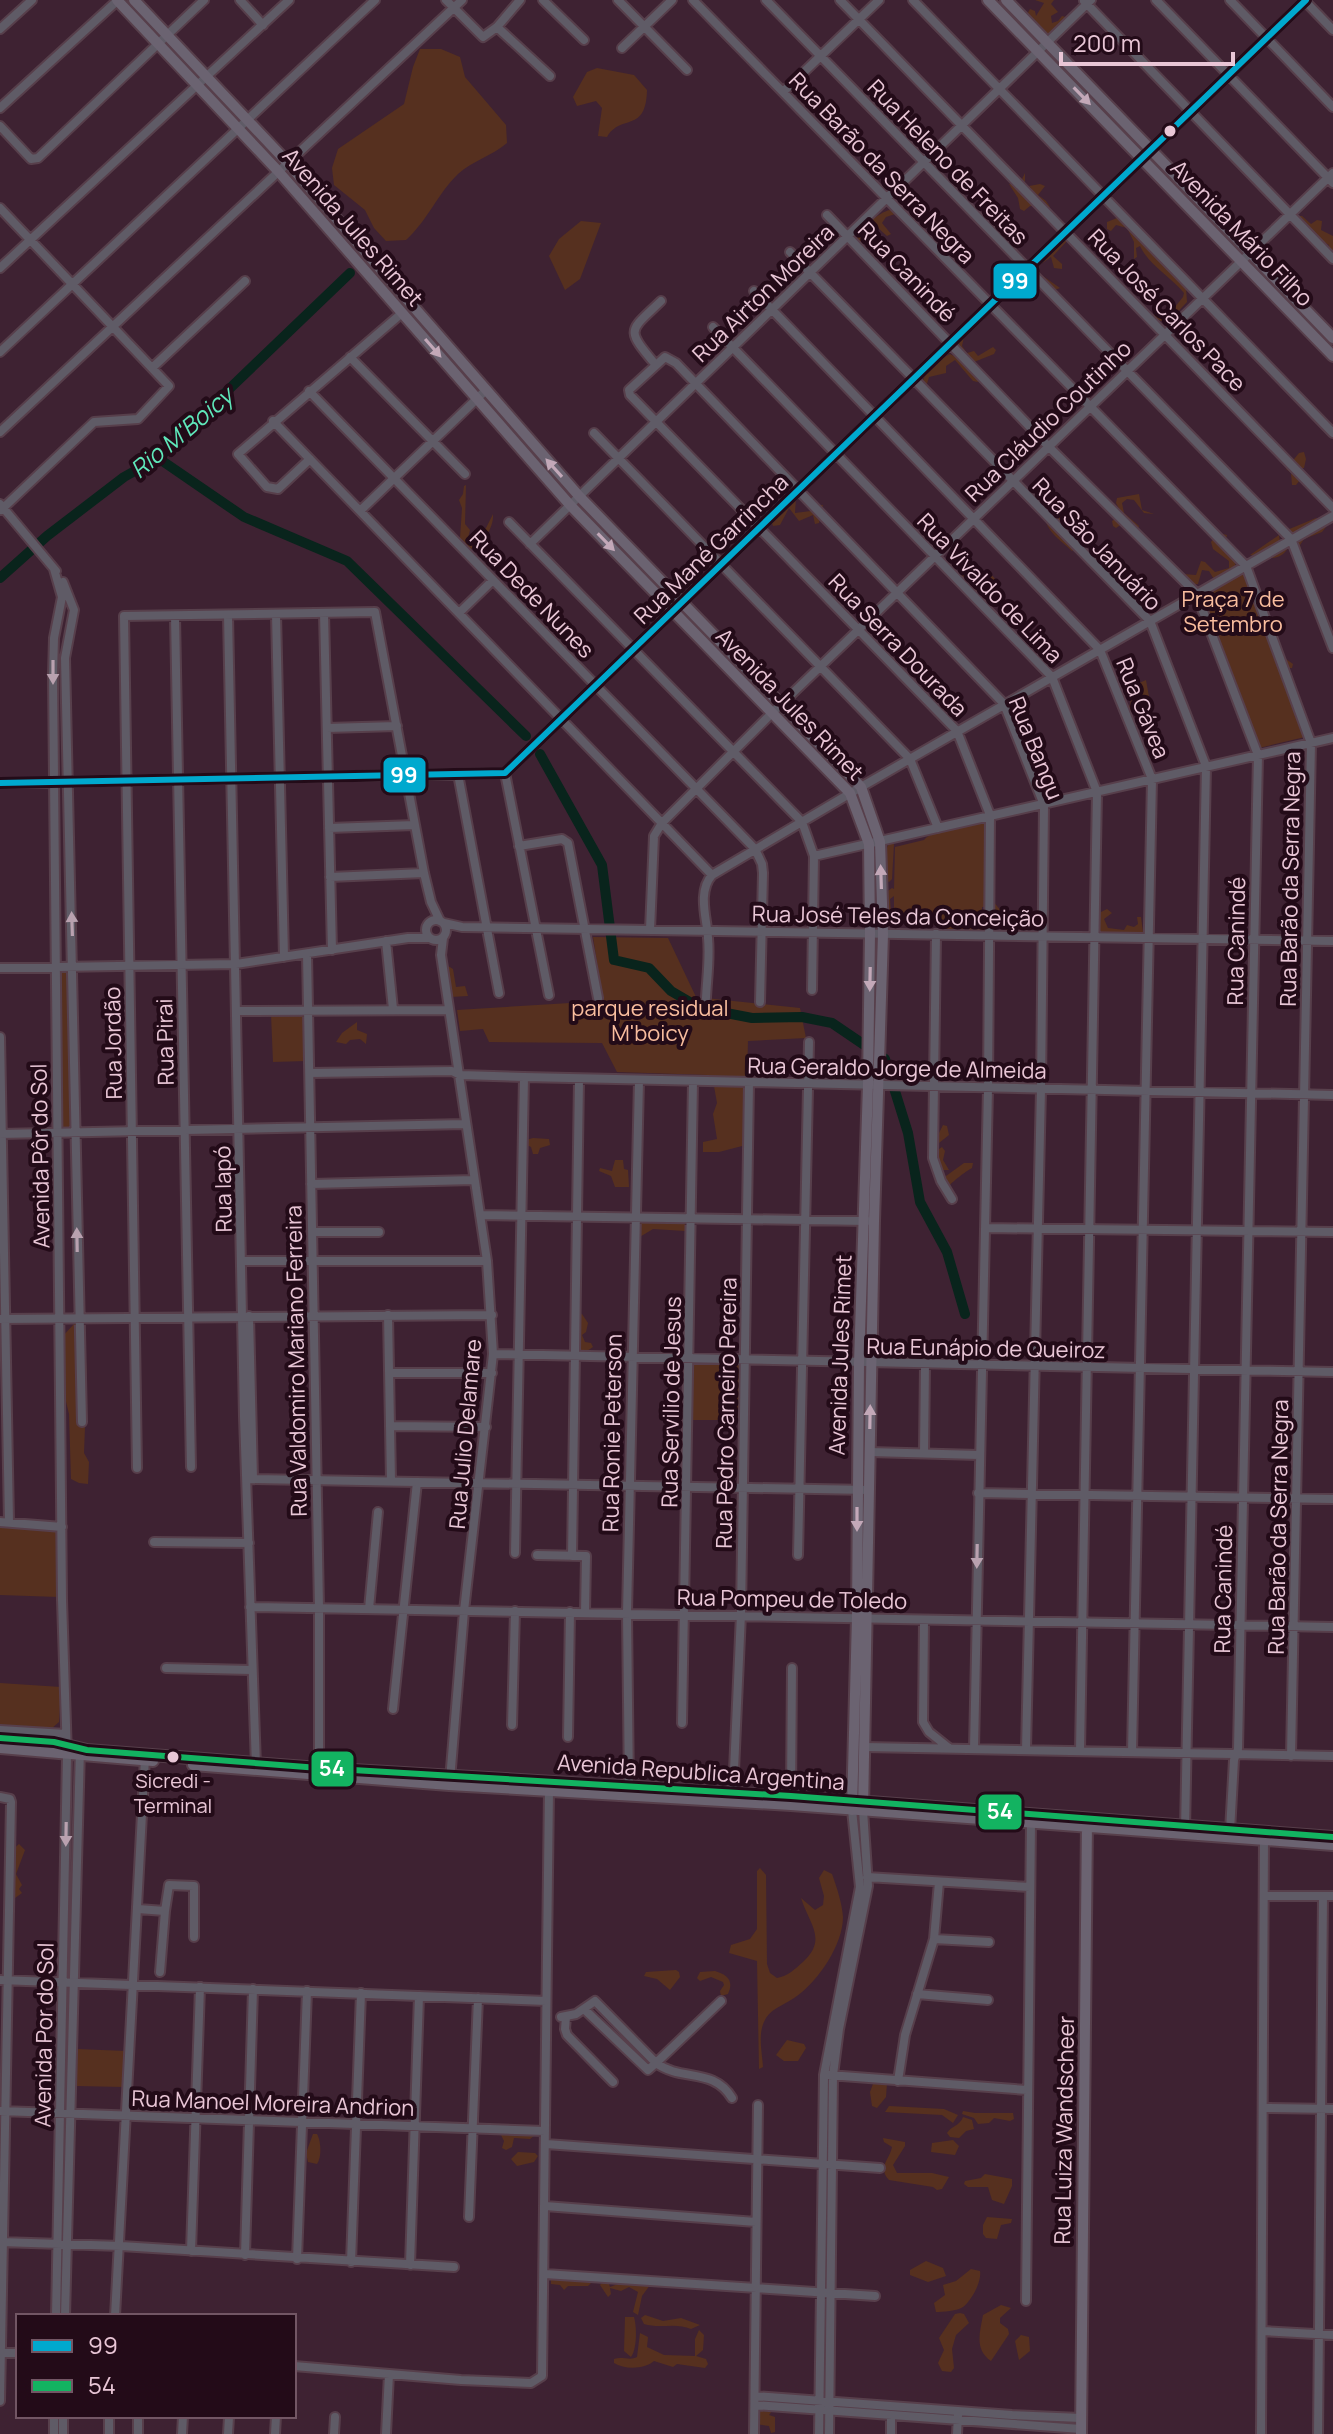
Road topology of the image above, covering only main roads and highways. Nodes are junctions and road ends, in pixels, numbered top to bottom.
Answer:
1 (118, 0) edge
2 (134, 0) edge
3 (988, 0) edge
4 (1006, 0) edge
5 (1333, 338) edge
6 (1333, 356) edge
7 (776, 709) junction
8 (875, 843) junction
9 (874, 1085) junction
10 (869, 1221) junction
11 (862, 1617) junction
12 (0, 1738) edge
13 (67, 1745) junction
14 (0, 1748) edge
15 (629, 1791) junction
16 (733, 1793) junction
17 (716, 1801) junction
18 (858, 1806) junction
19 (1087, 1822) junction
20 (1264, 1836) junction
21 (1333, 1837) edge
22 (1333, 1845) edge
23 (1081, 2427) edge

1 -> 7 main road, Avenida Jules Rimet
7 -> 2 main road, Avenida Jules Rimet
3 -> 6 main road, Avenida Mário Filho
4 - 5 main road, Avenida Mário Filho
7 - 8 main road, Avenida Jules Rimet
7 - 8 main road, Avenida Jules Rimet
8 -> 9 main road, Avenida Jules Rimet
9 -> 8 main road, Avenida Jules Rimet
9 - 10 main road, Avenida Jules Rimet
11 -> 10 main road, Avenida Jules Rimet
10 -> 11 main road, Avenida Jules Rimet
11 - 18 main road, Avenida Jules Rimet
11 - 18 main road, Avenida Jules Rimet
12 - 13 main road
13 - 14 main road
13 - 15 main road, Avenida Republica Argentina
15 - 16 main road, Avenida Republica Argentina
15 - 17 main road, Avenida Republica Argentina
16 - 17 main road
16 - 18 main road, Avenida Republica Argentina
17 - 18 main road, Avenida Republica Argentina
18 - 19 main road, Avenida Republica Argentina
18 - 19 main road, Avenida Republica Argentina
19 - 20 main road, Avenida Republica Argentina
19 - 23 main road, Rua Luiza Wandscheer
20 - 21 main road, Avenida Republica Argentina
20 - 22 main road, Avenida Republica Argentina

